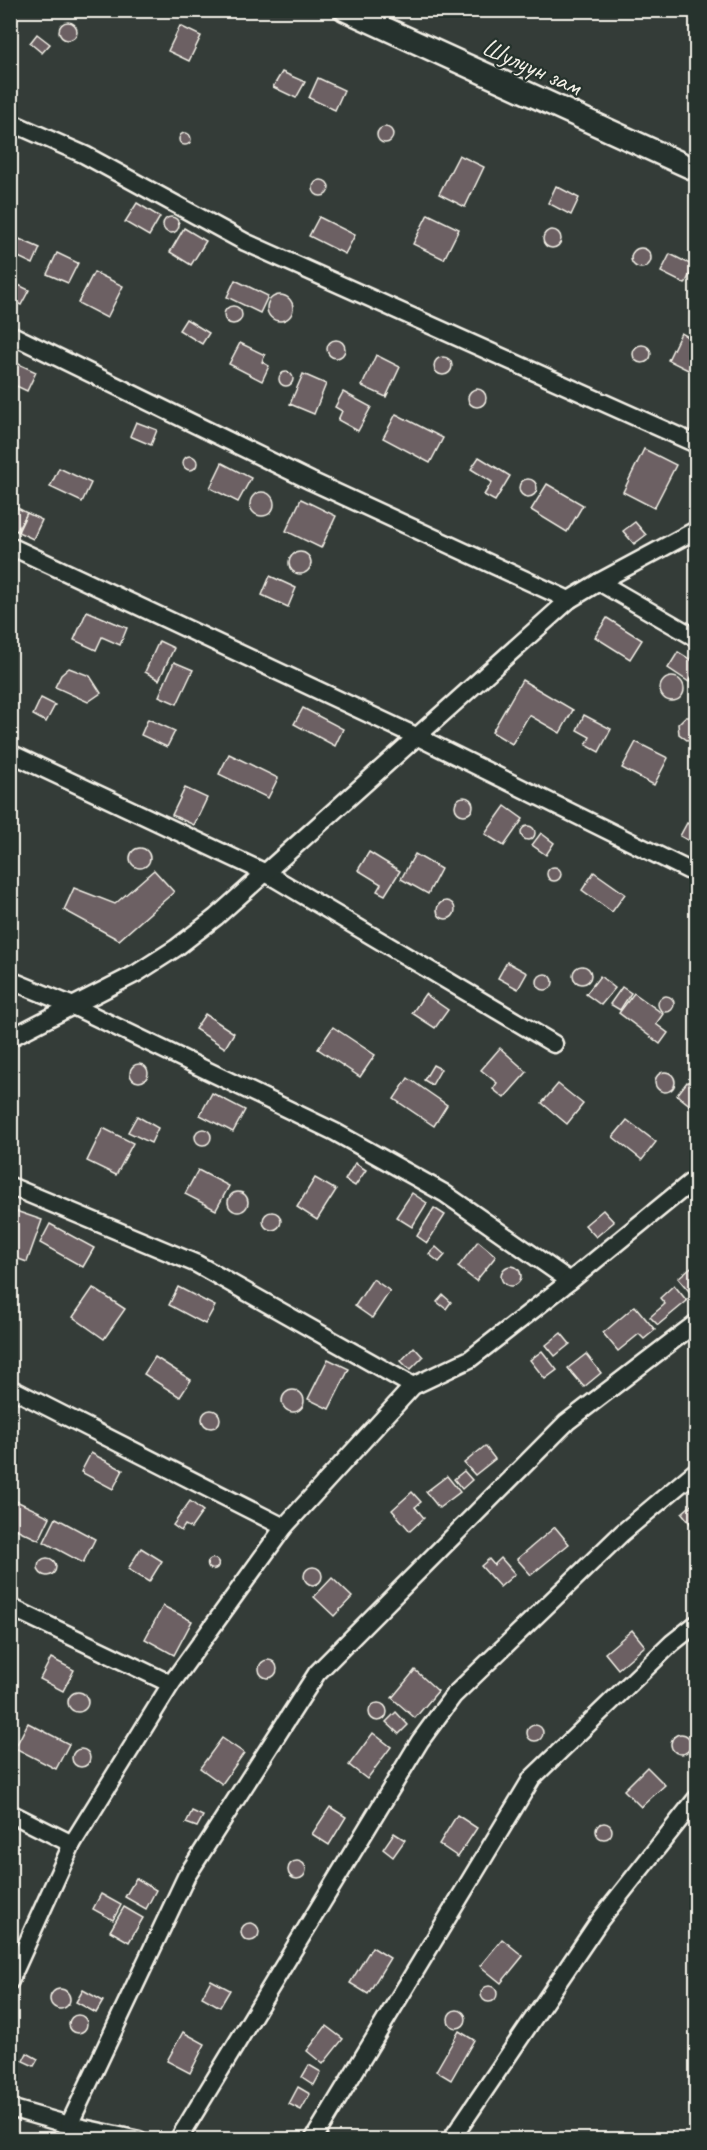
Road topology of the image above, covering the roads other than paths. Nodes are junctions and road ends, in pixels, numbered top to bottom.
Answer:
1 (345, 10) edge
2 (10, 122) edge
3 (696, 170) edge
4 (10, 334) edge
5 (696, 444) edge
6 (696, 530) edge
7 (10, 546) edge
8 (599, 582) junction
9 (569, 600) junction
10 (696, 638) edge
11 (418, 737) junction
12 (10, 753) edge
13 (266, 873) junction
14 (696, 874) edge
15 (10, 980) edge
16 (74, 1006) junction
17 (10, 1038) edge
18 (554, 1044) dead end
19 (696, 1178) edge
20 (10, 1186) edge
21 (570, 1281) junction
22 (696, 1323) edge
23 (413, 1386) junction
24 (10, 1388) edge
25 (696, 1471) edge
26 (284, 1527) junction
27 (10, 1607) edge
28 (696, 1624) edge
29 (171, 1684) junction
30 (696, 1799) edge
31 (10, 1813) edge
32 (72, 1844) junction
33 (10, 1981) edge
34 (10, 2108) edge
35 (69, 2124) junction
36 (139, 2139) edge
37 (178, 2139) edge
38 (313, 2139) edge
39 (451, 2139) edge

1 - 3 street, Шулуун зам
2 - 5 street
4 - 9 street
6 - 8 street
7 - 11 street
8 - 9 street
8 - 10 street
9 - 11 street
11 - 13 street
11 - 14 street
12 - 13 street
13 - 16 street
13 - 18 street
15 - 16 street
16 - 17 street
16 - 21 street
19 - 21 street
20 - 23 street
21 - 23 street
22 - 35 street
23 - 26 street
24 - 26 street
25 - 37 street
26 - 29 street
27 - 29 street
28 - 38 street
29 - 32 street
30 - 39 street
31 - 32 street
32 - 33 street
34 - 35 street
35 - 36 street

